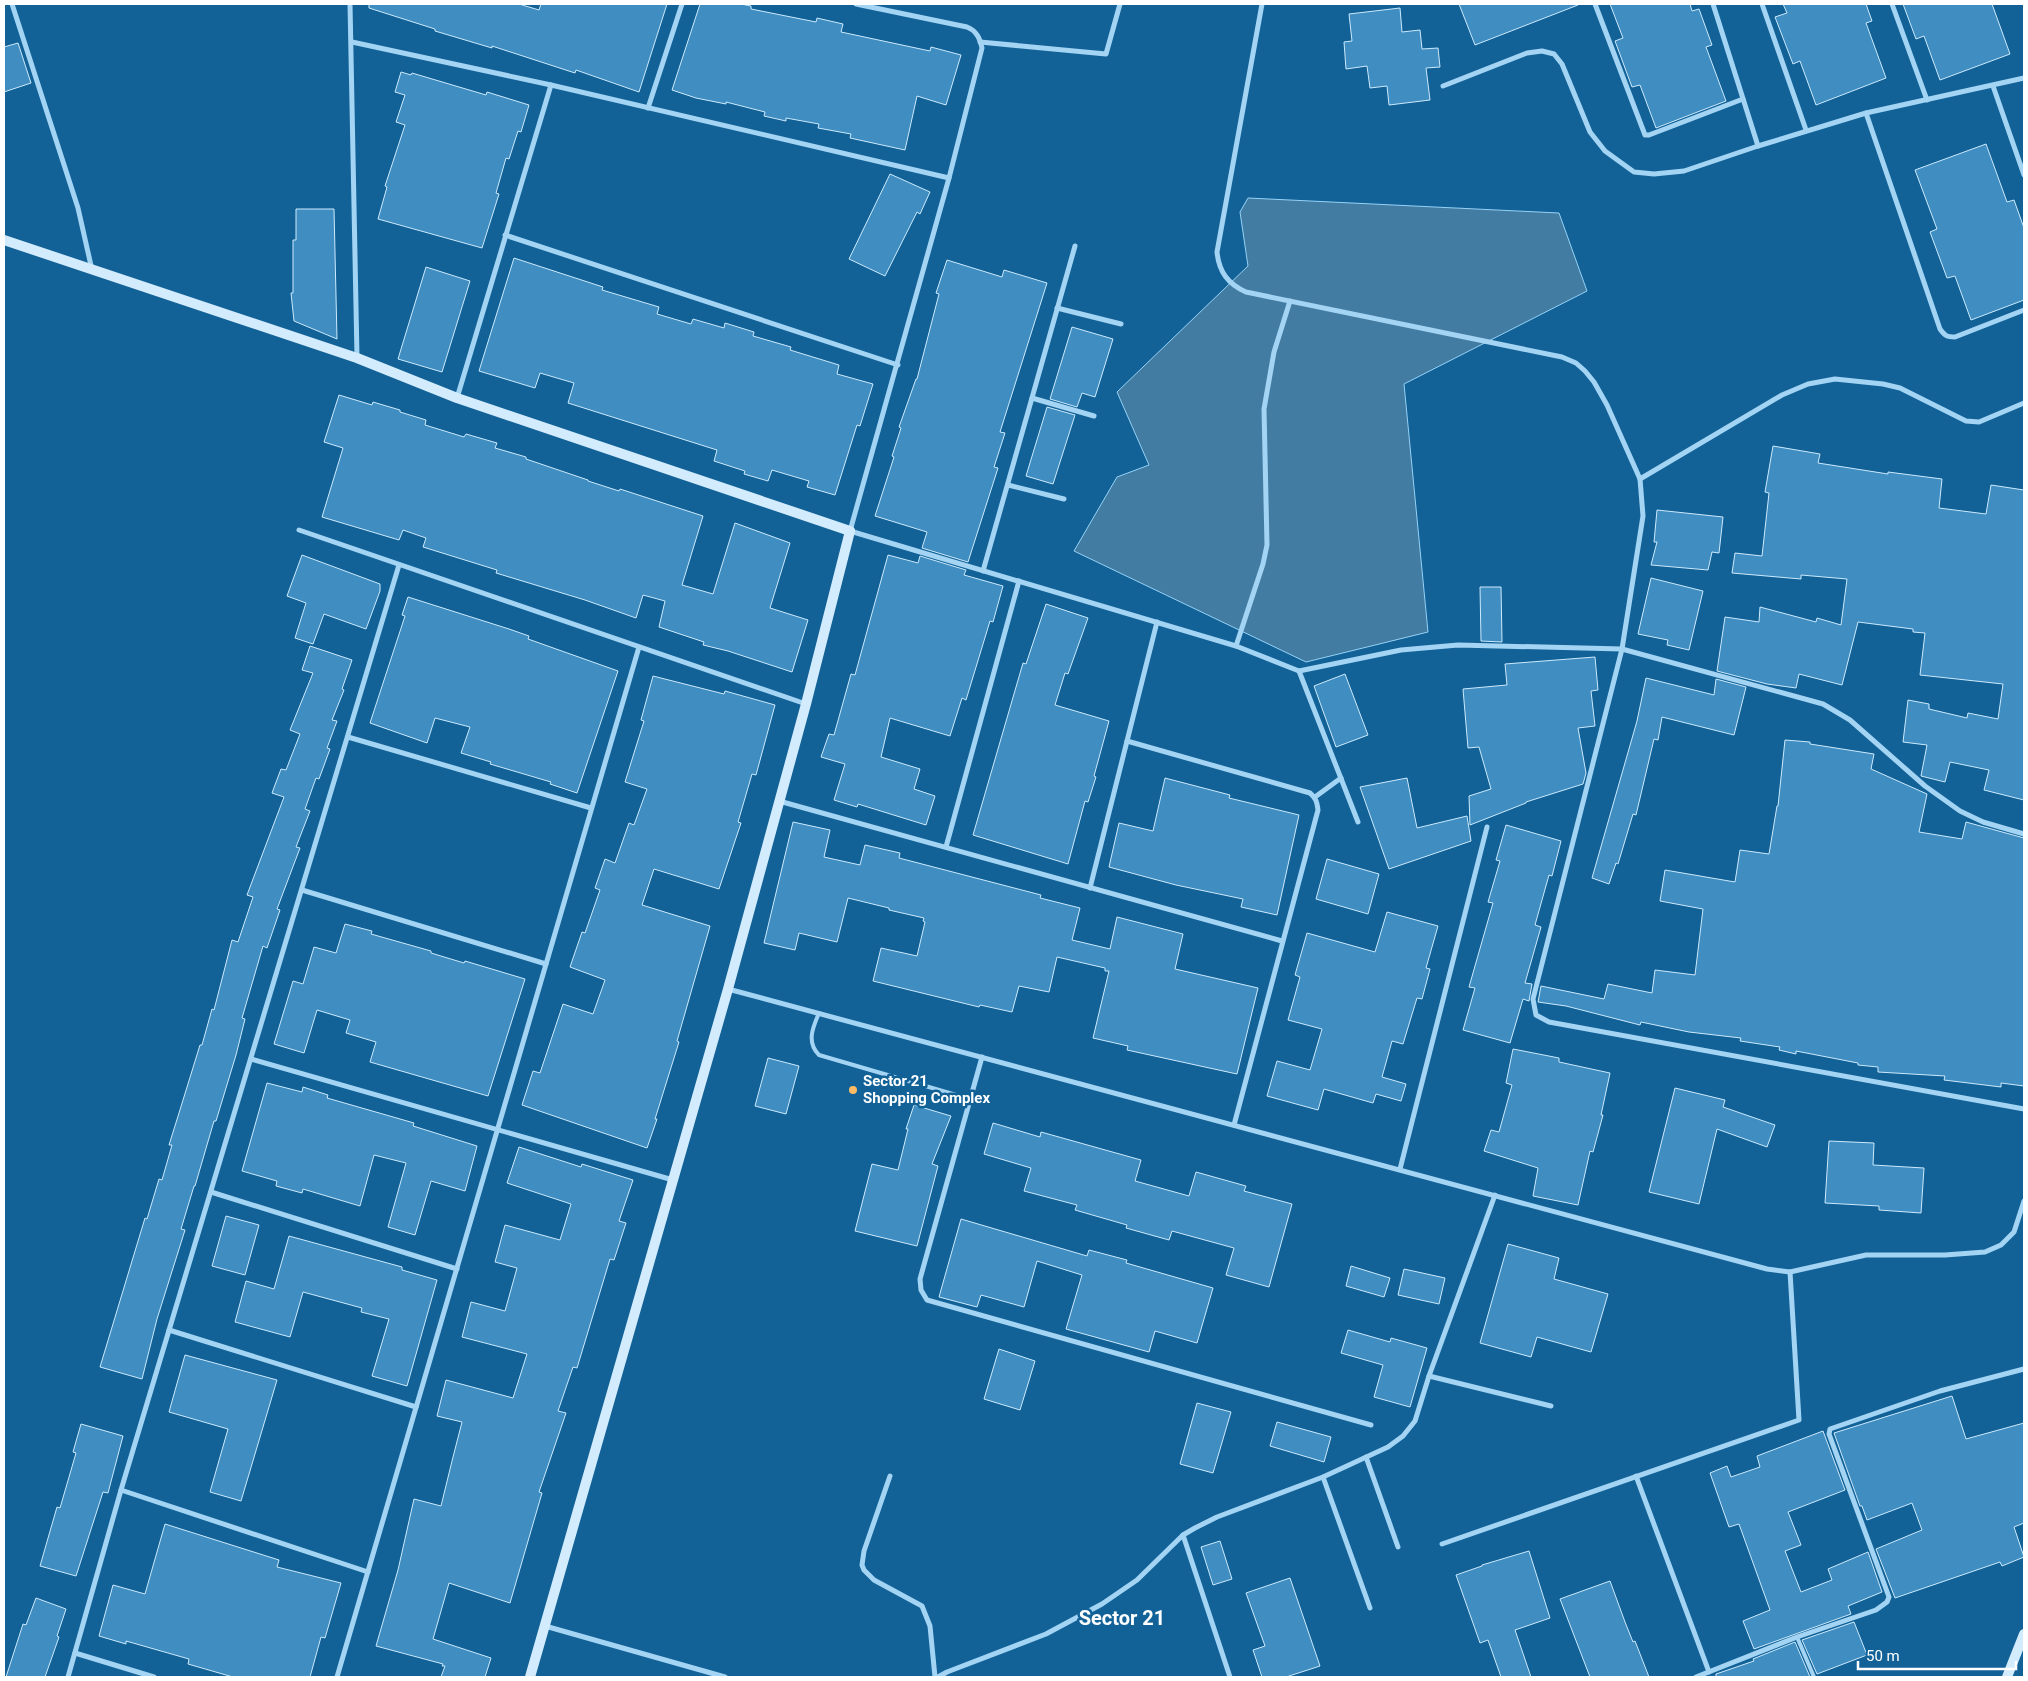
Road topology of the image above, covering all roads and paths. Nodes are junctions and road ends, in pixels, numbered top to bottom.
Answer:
1 (12, 4) edge
2 (350, 4) edge
3 (682, 4) edge
4 (856, 4) edge
5 (1120, 4) edge
6 (1262, 4) edge
7 (1595, 4) edge
8 (1713, 4) edge
9 (1762, 4) edge
10 (1892, 4) edge
11 (352, 42) junction
12 (980, 42) junction
13 (2024, 78) edge
14 (551, 86) junction
15 (1443, 86) dead end
16 (1993, 86) junction
17 (1743, 99) junction
18 (1927, 100) junction
19 (648, 108) junction
20 (1866, 113) junction
21 (1806, 130) junction
22 (1758, 146) junction
23 (2024, 175) edge
24 (949, 178) junction
25 (505, 236) junction
26 (4, 240) edge
27 (1075, 246) dead end
28 (92, 270) junction
29 (1290, 301) junction
30 (1057, 308) junction
31 (2024, 310) edge
32 (1121, 324) dead end
33 (357, 358) junction
34 (898, 365) junction
35 (457, 398) junction
36 (1032, 398) junction
37 (2024, 403) edge
38 (1094, 416) dead end
39 (1640, 479) junction
40 (1008, 484) junction
41 (1064, 499) dead end
42 (299, 530) dead end
43 (850, 530) junction
44 (400, 565) junction
45 (983, 571) junction
46 (1019, 581) junction
47 (1156, 622) junction
48 (1236, 646) junction
49 (639, 647) junction
50 (1622, 649) junction
51 (1299, 671) junction
52 (806, 704) junction
53 (348, 737) junction
54 (1127, 741) junction
55 (1341, 778) junction
56 (1315, 797) junction
57 (780, 801) junction
58 (592, 808) junction
59 (1358, 822) dead end
60 (1487, 827) dead end
61 (2024, 834) edge
62 (946, 847) junction
63 (1090, 888) junction
64 (302, 890) junction
65 (1282, 941) junction
66 (546, 964) junction
67 (728, 988) junction
68 (819, 1013) junction
69 (982, 1057) junction
70 (251, 1059) junction
71 (970, 1099) junction
72 (2024, 1109) edge
73 (1234, 1125) junction
74 (497, 1130) junction
75 (1400, 1170) junction
76 (673, 1180) junction
77 (211, 1192) junction
78 (1495, 1195) junction
79 (2024, 1201) edge
80 (457, 1269) junction
81 (1790, 1272) junction
82 (169, 1330) junction
83 (2024, 1369) edge
84 (1429, 1376) junction
85 (1551, 1406) dead end
86 (416, 1407) junction
87 (1372, 1425) dead end
88 (1366, 1457) junction
89 (890, 1476) dead end
90 (1636, 1476) junction
91 (1323, 1478) junction
92 (121, 1490) junction
93 (1183, 1535) junction
94 (1442, 1544) dead end
95 (1398, 1547) dead end
96 (368, 1572) junction
97 (1370, 1608) dead end
98 (545, 1626) junction
99 (2024, 1634) edge
100 (1797, 1637) junction
101 (75, 1653) junction
102 (1709, 1672) junction
103 (68, 1677) edge
104 (154, 1677) edge
105 (337, 1677) edge
106 (530, 1677) edge
107 (725, 1677) edge
108 (936, 1677) edge
109 (1230, 1677) edge
110 (1696, 1677) edge
111 (1814, 1677) edge
112 (2007, 1677) edge

1 - 28 street
2 - 11 street
3 - 19 street
4 - 12 street
5 - 12 street
6 - 29 street
7 - 17 street
8 - 17 street
9 - 21 street
10 - 18 street
11 - 14 street
11 - 33 street
12 - 24 street
13 - 16 street
14 - 19 street
14 - 25 street
15 - 22 street
16 - 18 street
16 - 23 street
17 - 22 street
18 - 20 street
19 - 24 street
20 - 21 street
20 - 31 street
21 - 22 street
24 - 34 street
25 - 34 street
25 - 35 street
26 - 28 street
27 - 30 street
28 - 33 street
29 - 39 street
29 - 48 street
30 - 32 street
30 - 36 street
33 - 35 street
34 - 43 street
35 - 43 street
36 - 38 street
36 - 40 street
37 - 39 street
39 - 50 street
40 - 41 street
40 - 45 street
42 - 44 street
43 - 45 street
43 - 52 street
44 - 49 street
44 - 53 street
45 - 46 street
46 - 47 street
46 - 62 street
47 - 48 street
47 - 54 street
48 - 51 street
49 - 52 street
49 - 58 street
50 - 51 street
50 - 61 street
50 - 72 street
51 - 55 street
52 - 57 street
53 - 58 street
53 - 64 street
54 - 56 street
54 - 63 street
55 - 56 street
55 - 59 street
56 - 65 street
57 - 62 street
57 - 67 street
58 - 66 street
60 - 75 street
62 - 63 street
63 - 65 street
64 - 66 street
64 - 70 street
65 - 73 street
66 - 74 street
67 - 68 street
67 - 76 street
68 - 69 street
68 - 71 lane
69 - 71 street
69 - 73 street
70 - 74 street
70 - 77 street
71 - 87 street
73 - 75 street
74 - 76 street
74 - 80 street
75 - 78 street
76 - 98 street
77 - 80 street
77 - 82 street
78 - 81 street
78 - 84 street
79 - 81 street
80 - 86 street
81 - 90 street
82 - 86 street
82 - 92 street
83 - 100 street
84 - 85 street
84 - 88 street
86 - 96 street
88 - 91 street
88 - 95 street
89 - 108 street
90 - 94 street
90 - 102 street
91 - 93 street
91 - 97 street
92 - 96 street
92 - 101 street
93 - 108 street
93 - 109 street
96 - 105 street
98 - 106 street
98 - 107 street
99 - 112 street
100 - 102 street
100 - 111 lane
101 - 103 street
101 - 104 street
102 - 110 street

